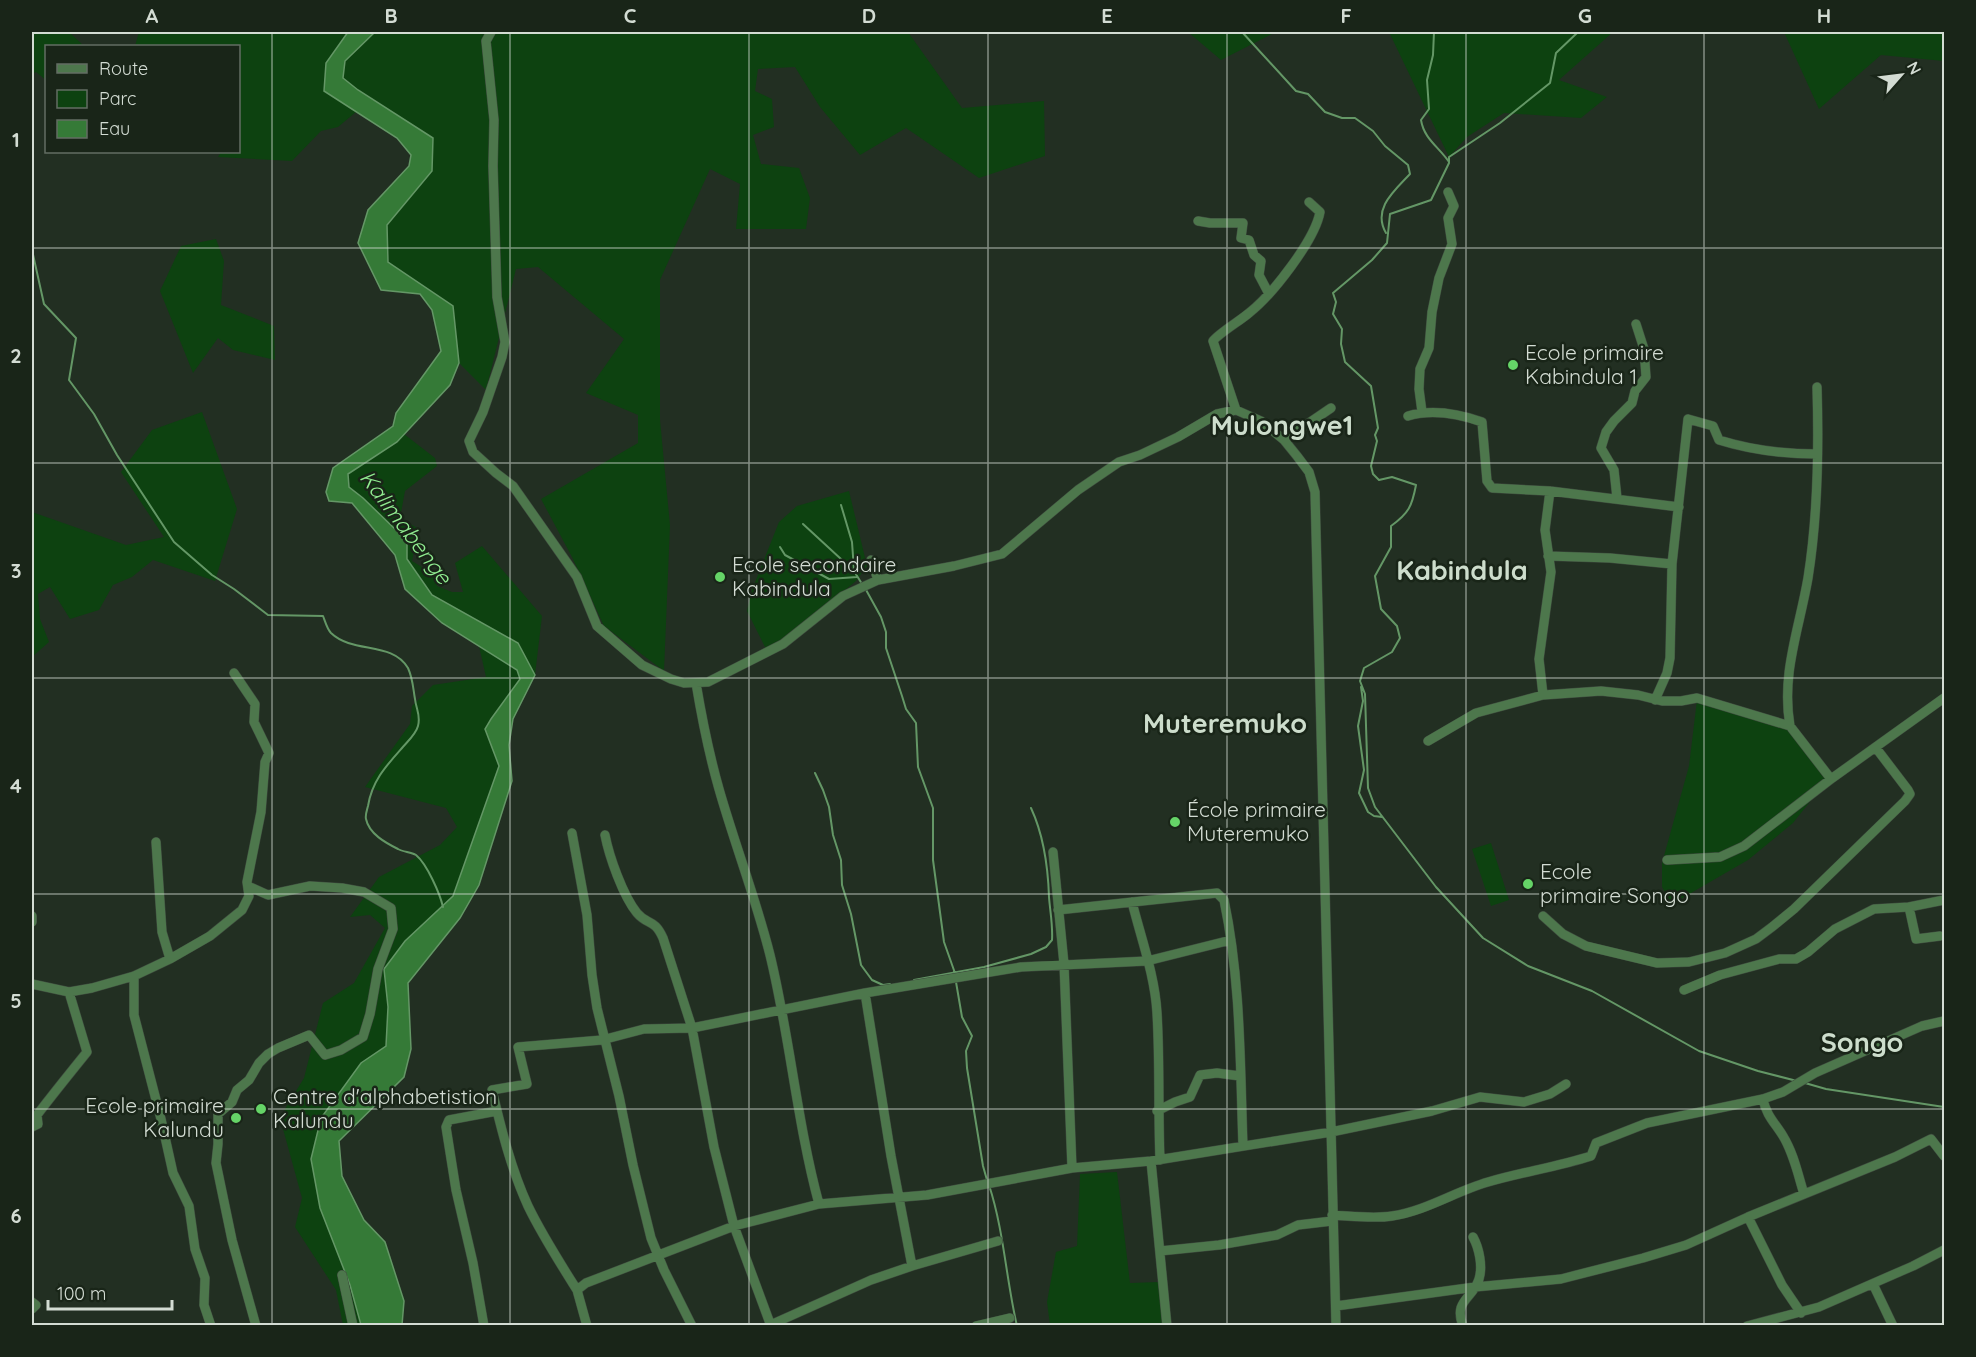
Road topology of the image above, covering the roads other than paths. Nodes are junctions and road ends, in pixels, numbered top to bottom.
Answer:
1 (491, 32) edge
2 (1448, 192) dead end
3 (1309, 202) dead end
4 (1198, 221) dead end
5 (1269, 294) junction
6 (1636, 324) dead end
7 (1817, 387) dead end
8 (1331, 408) dead end
9 (1236, 410) junction
10 (1422, 412) junction
11 (1408, 416) dead end
12 (1284, 440) junction
13 (1817, 454) junction
14 (1550, 491) junction
15 (1617, 498) junction
16 (1679, 507) junction
17 (1548, 556) junction
18 (871, 560) dead end
19 (1672, 564) junction
20 (878, 580) junction
21 (234, 674) dead end
22 (696, 683) junction
23 (1544, 695) junction
24 (1944, 698) edge
25 (1655, 700) junction
26 (1790, 726) junction
27 (1428, 741) dead end
28 (1876, 748) junction
29 (1831, 779) junction
30 (572, 833) dead end
31 (605, 835) dead end
32 (156, 842) dead end
33 (1053, 852) dead end
34 (1667, 860) dead end
35 (248, 886) junction
36 (1944, 900) edge
37 (1132, 902) junction
38 (1909, 907) junction
39 (1058, 910) junction
40 (32, 916) edge
41 (1543, 916) dead end
42 (32, 922) edge
43 (1940, 936) dead end
44 (1231, 940) junction
45 (170, 959) junction
46 (1147, 961) junction
47 (1064, 964) junction
48 (134, 976) junction
49 (32, 984) edge
50 (1684, 990) dead end
51 (69, 992) junction
52 (864, 993) junction
53 (781, 1009) junction
54 (1944, 1021) edge
55 (692, 1028) junction
56 (604, 1039) junction
57 (1240, 1076) junction
58 (1566, 1084) dead end
59 (1763, 1099) junction
60 (497, 1111) junction
61 (1158, 1111) junction
62 (32, 1126) edge
63 (1331, 1132) junction
64 (1243, 1146) junction
65 (1944, 1156) edge
66 (1156, 1161) junction
67 (1072, 1168) junction
68 (1804, 1194) junction
69 (899, 1197) junction
70 (819, 1204) junction
71 (1748, 1217) junction
72 (1332, 1218) junction
73 (734, 1227) junction
74 (1473, 1237) dead end
75 (998, 1241) dead end
76 (1944, 1250) edge
77 (1160, 1251) junction
78 (657, 1255) junction
79 (912, 1266) junction
80 (342, 1275) dead end
81 (1873, 1284) junction
82 (1475, 1287) junction
83 (577, 1290) junction
84 (32, 1302) edge
85 (1336, 1306) junction
86 (32, 1309) edge
87 (1801, 1313) junction
88 (1010, 1318) dead end
89 (770, 1325) edge
90 (212, 1326) edge
91 (256, 1326) edge
92 (353, 1326) edge
93 (484, 1326) edge
94 (587, 1326) edge
95 (692, 1326) edge
96 (976, 1326) edge
97 (1167, 1326) edge
98 (1336, 1326) edge
99 (1463, 1326) edge
100 (1747, 1326) edge
101 (1893, 1326) edge

1 - 22 street
2 - 10 street
3 - 5 street
4 - 5 street
5 - 9 street
6 - 15 street
7 - 13 street
8 - 12 street
9 - 12 street
9 - 20 street
10 - 11 street
10 - 14 street
12 - 63 street
13 - 16 street
13 - 26 street
14 - 15 street
14 - 17 street
15 - 16 street
16 - 19 street
17 - 19 street
17 - 23 street
18 - 20 street
19 - 25 street
20 - 22 street
21 - 35 street
22 - 53 street
23 - 25 street
23 - 27 street
24 - 28 street
25 - 26 street
26 - 29 street
28 - 29 street
28 - 41 street
29 - 34 street
30 - 56 street
31 - 55 street
32 - 45 street
33 - 39 street
35 - 45 street
35 - 91 street
36 - 38 street
37 - 39 street
37 - 44 street
37 - 46 street
38 - 43 street
38 - 50 street
39 - 47 street
40 - 42 street
44 - 46 street
44 - 57 street
45 - 48 street
46 - 47 street
46 - 61 street
47 - 52 street
47 - 67 street
48 - 51 street
48 - 90 street
49 - 51 street
51 - 62 street
52 - 53 street
52 - 69 street
53 - 55 street
53 - 70 street
54 - 59 street
55 - 56 street
55 - 73 street
56 - 60 street
56 - 78 street
57 - 61 street
57 - 64 street
58 - 63 street
59 - 68 street
59 - 72 street
60 - 83 street
60 - 93 street
61 - 66 street
63 - 64 street
63 - 72 street
64 - 66 street
65 - 68 street
66 - 67 street
66 - 77 street
67 - 69 street
68 - 71 street
69 - 70 street
69 - 79 street
70 - 73 street
71 - 82 street
71 - 87 street
72 - 77 street
72 - 85 street
73 - 78 street
73 - 89 street
74 - 82 street
75 - 79 street
76 - 81 street
77 - 97 street
78 - 83 street
78 - 95 street
79 - 89 street
80 - 92 street
81 - 87 street
81 - 101 street
82 - 85 street
82 - 99 street
83 - 94 street
84 - 86 street
85 - 98 street
87 - 100 street
88 - 96 street

